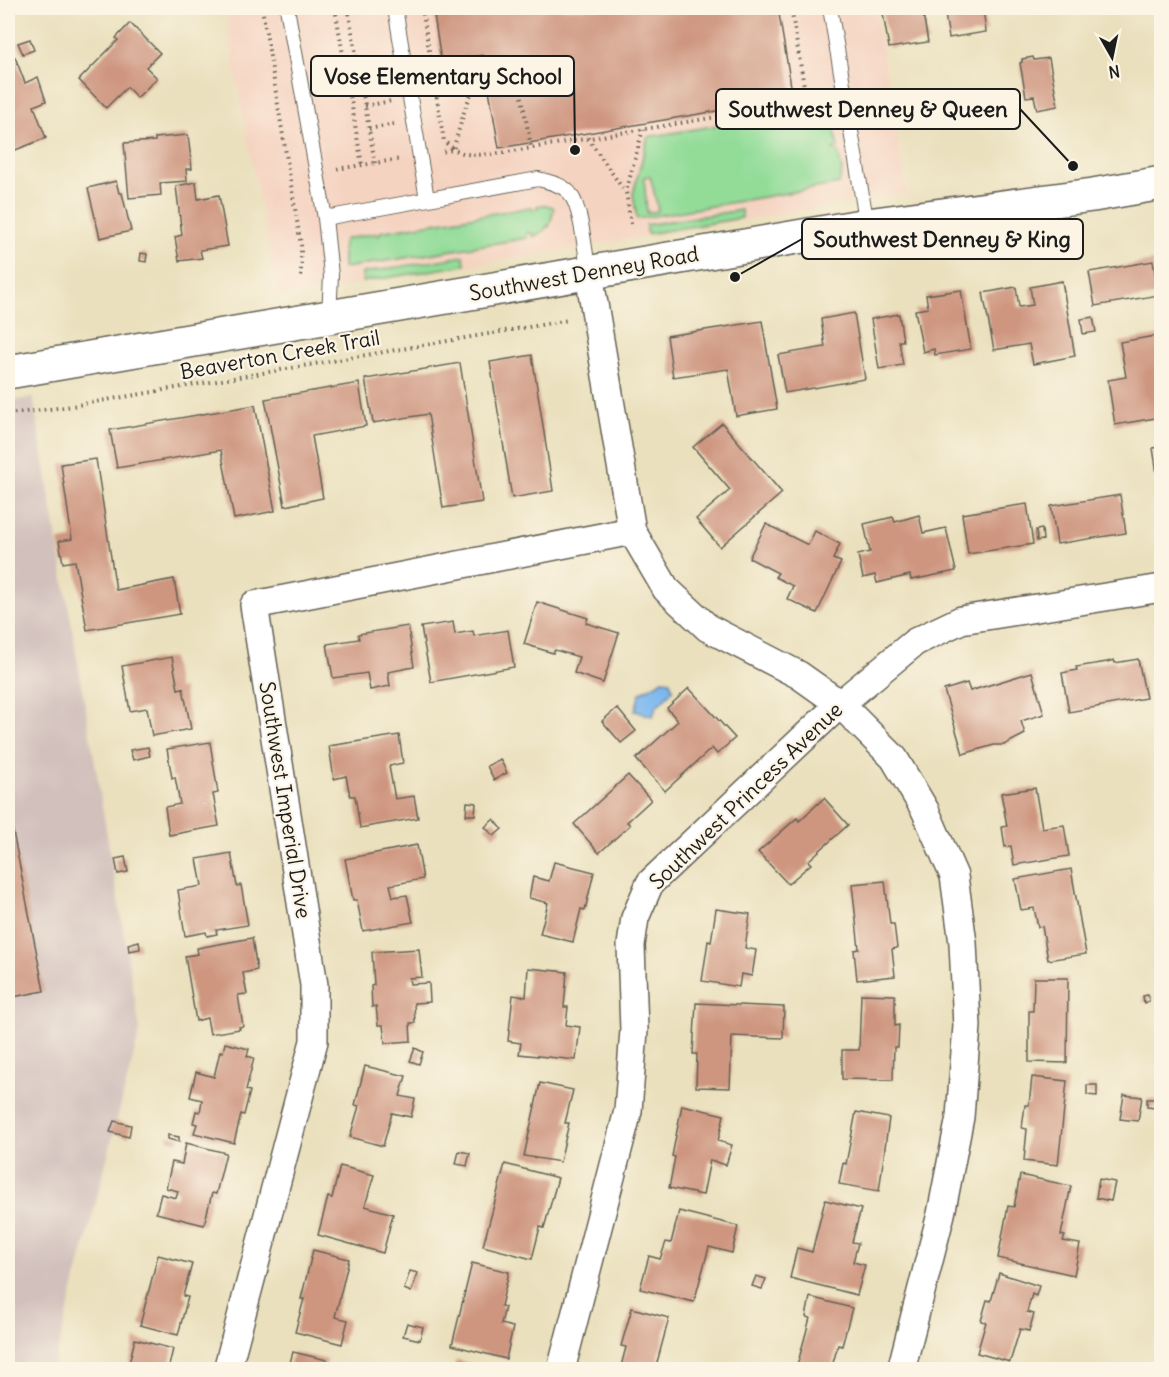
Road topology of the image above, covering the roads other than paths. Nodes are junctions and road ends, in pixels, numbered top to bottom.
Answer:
1 (287, 8) edge
2 (395, 8) edge
3 (830, 8) edge
4 (1161, 183) edge
5 (427, 199) junction
6 (325, 218) junction
7 (867, 225) junction
8 (589, 274) junction
9 (329, 317) junction
10 (8, 372) edge
11 (632, 531) junction
12 (1161, 588) edge
13 (840, 704) junction
14 (227, 1370) edge
15 (561, 1370) edge
16 (901, 1370) edge

1 - 6 lane
2 - 5 lane
3 - 7 lane
4 - 7 street, Southwest Denney Road
5 - 6 lane
5 - 8 lane
6 - 9 lane
7 - 8 street, Southwest Denney Road
8 - 9 street, Southwest Denney Road
8 - 11 street
9 - 10 street, Southwest Denney Road
11 - 13 street
11 - 14 street, Southwest Imperial Drive
12 - 13 street, Southwest Princess Avenue
13 - 15 street, Southwest Princess Avenue
13 - 16 street

